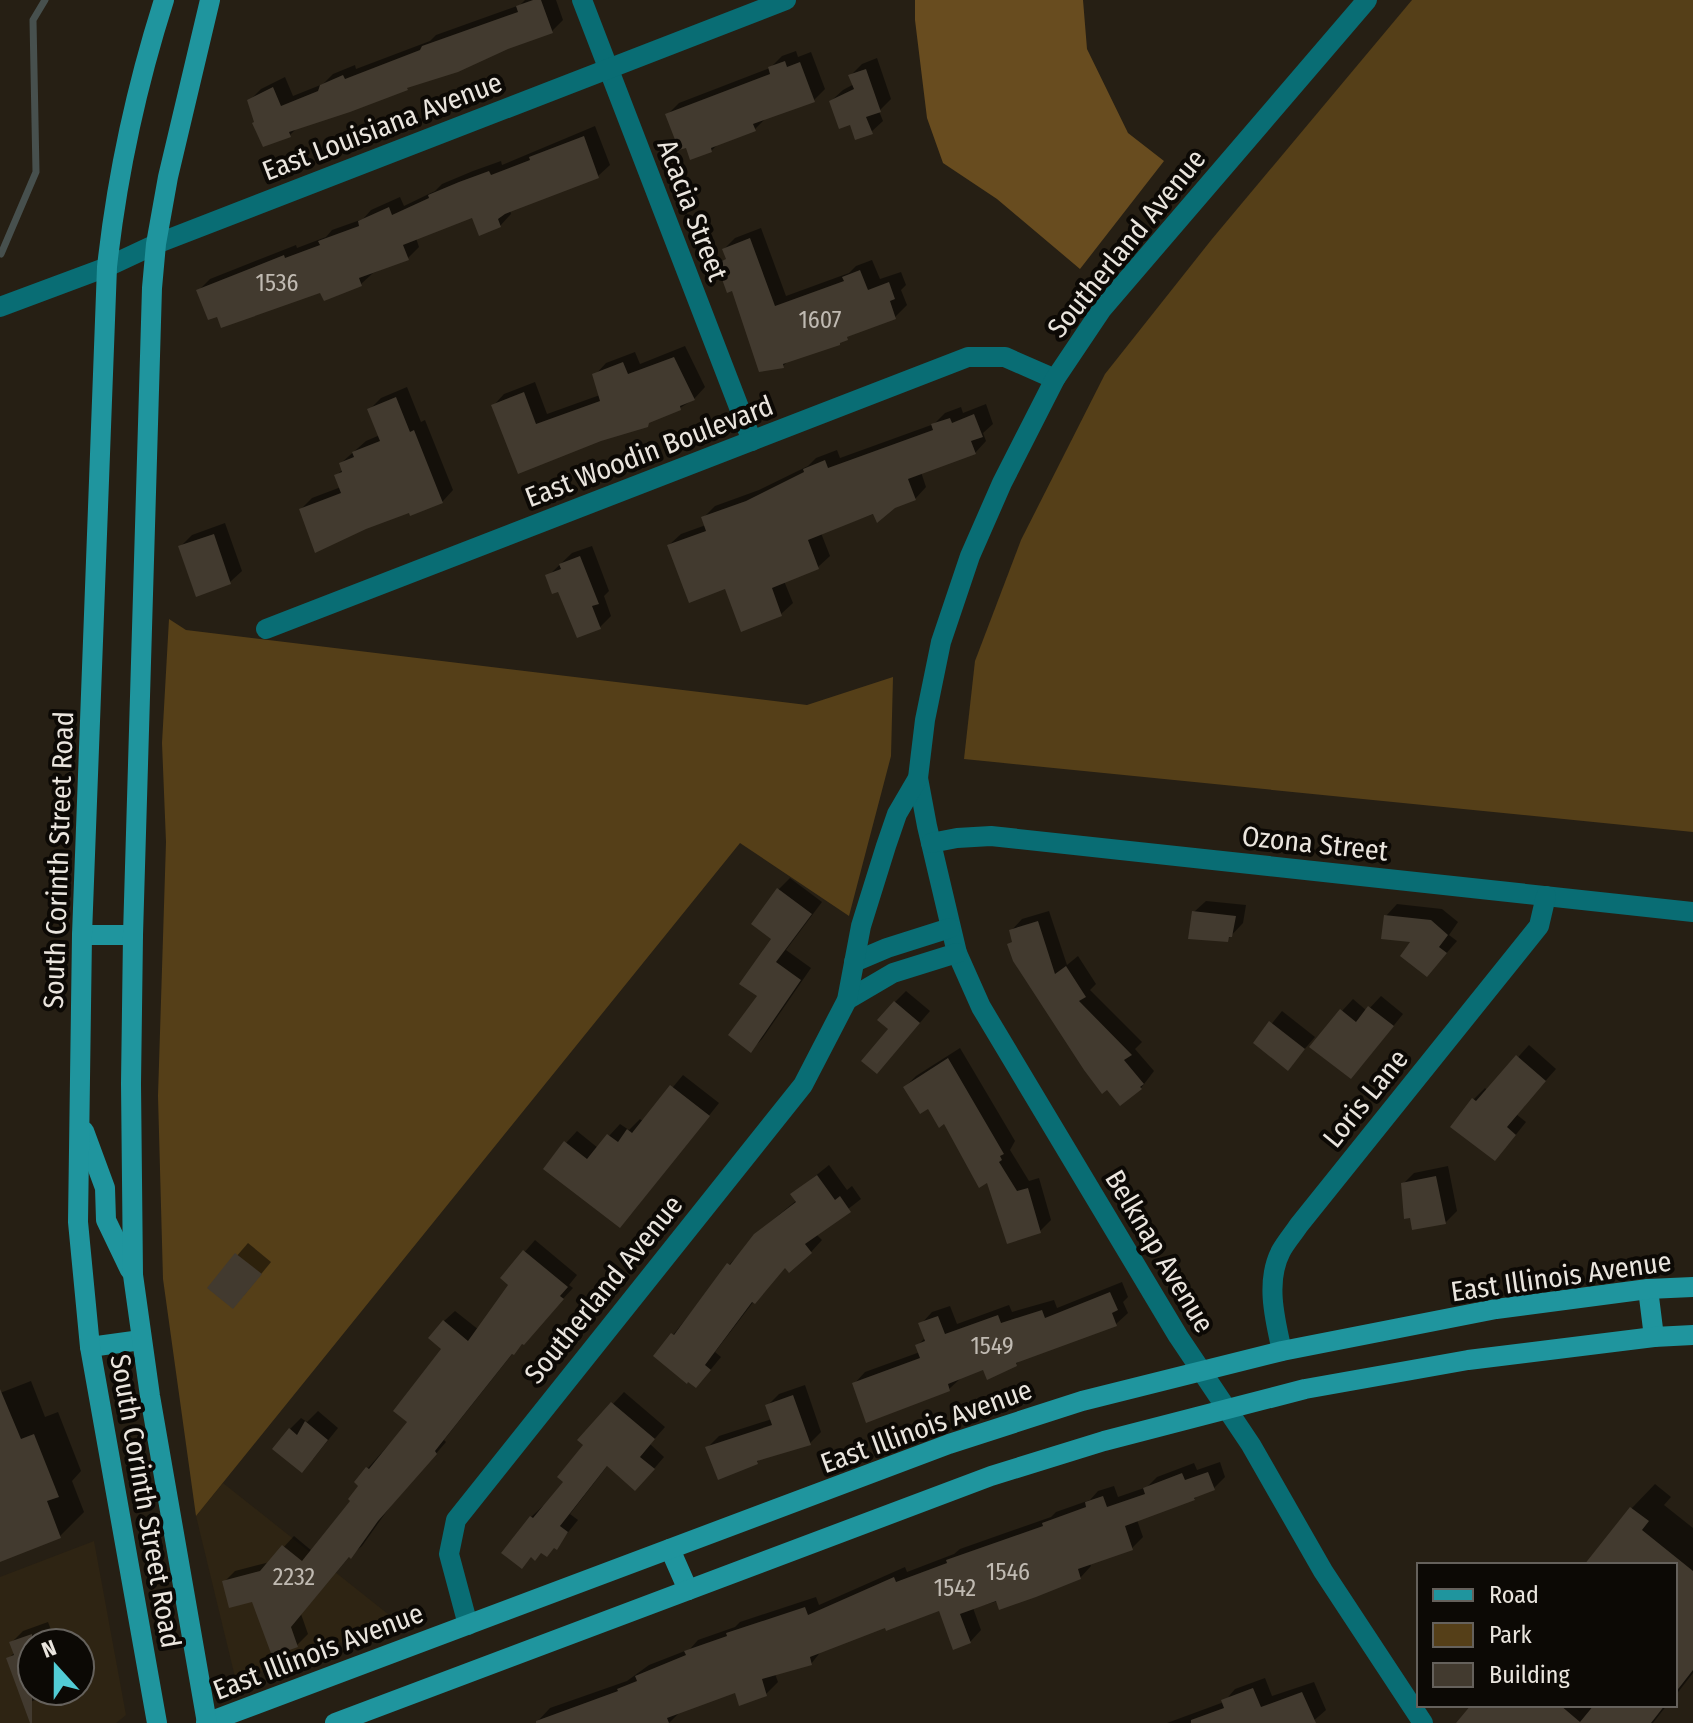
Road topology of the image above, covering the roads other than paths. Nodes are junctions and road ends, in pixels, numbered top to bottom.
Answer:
1 (164, 0) edge
2 (210, 0) edge
3 (582, 0) edge
4 (786, 0) edge
5 (1367, 0) edge
6 (608, 69) junction
7 (156, 244) junction
8 (107, 267) junction
9 (0, 307) edge
10 (1055, 379) junction
11 (752, 441) junction
12 (266, 629) dead end
13 (918, 778) junction
14 (931, 843) junction
15 (1546, 896) junction
16 (1693, 912) edge
17 (950, 928) junction
18 (82, 935) junction
19 (133, 935) junction
20 (957, 953) junction
21 (854, 962) junction
22 (847, 1000) junction
23 (80, 1120) junction
24 (133, 1275) junction
25 (1693, 1287) edge
26 (1648, 1289) junction
27 (1693, 1335) edge
28 (1654, 1337) junction
29 (141, 1340) junction
30 (90, 1347) junction
31 (1282, 1351) junction
32 (1201, 1369) junction
33 (1227, 1407) junction
34 (670, 1549) junction
35 (688, 1590) junction
36 (468, 1625) junction
37 (365, 1718) edge
38 (157, 1723) edge
39 (207, 1723) edge
40 (335, 1723) edge
41 (1423, 1723) edge

1 - 8 main road, South Corinth Street Road
2 - 7 main road, South Corinth Street Road
3 - 6 street, Acacia Street
4 - 6 street, East Louisiana Avenue
5 - 10 street, Southerland Avenue
6 - 7 street, East Louisiana Avenue
6 - 11 street, Acacia Street
7 - 8 street, East Louisiana Avenue
7 - 19 main road, South Corinth Street Road
8 - 9 street, East Louisiana Avenue
8 - 18 main road, South Corinth Street Road
10 - 11 street, East Woodin Boulevard
10 - 13 street, Southerland Avenue
11 - 12 street, East Woodin Boulevard
13 - 14 street, Belknap Avenue
13 - 21 street, Southerland Avenue
14 - 15 street, Ozona Street
14 - 17 street, Belknap Avenue
15 - 16 street, Ozona Street
15 - 31 street, Loris Lane
17 - 20 street, Belknap Avenue
17 - 21 street
18 - 19 main road
18 - 23 main road, South Corinth Street Road
19 - 24 main road, South Corinth Street Road
20 - 22 street
20 - 32 street, Belknap Avenue
21 - 22 street, Southerland Avenue
22 - 36 street, Southerland Avenue
23 - 24 main road
23 - 30 main road, South Corinth Street Road
24 - 29 main road, South Corinth Street Road
25 - 26 main road, East Illinois Avenue
26 - 28 main road
26 - 31 main road, East Illinois Avenue
27 - 28 main road
28 - 33 main road
29 - 30 main road
29 - 39 main road, South Corinth Street Road
30 - 38 main road, South Corinth Street Road
31 - 32 main road, East Illinois Avenue
32 - 33 street, Belknap Avenue
32 - 34 main road, East Illinois Avenue
33 - 35 main road
33 - 41 street, Belknap Avenue
34 - 35 main road
34 - 36 main road, East Illinois Avenue
35 - 37 main road
36 - 39 main road, East Illinois Avenue
37 - 40 main road

